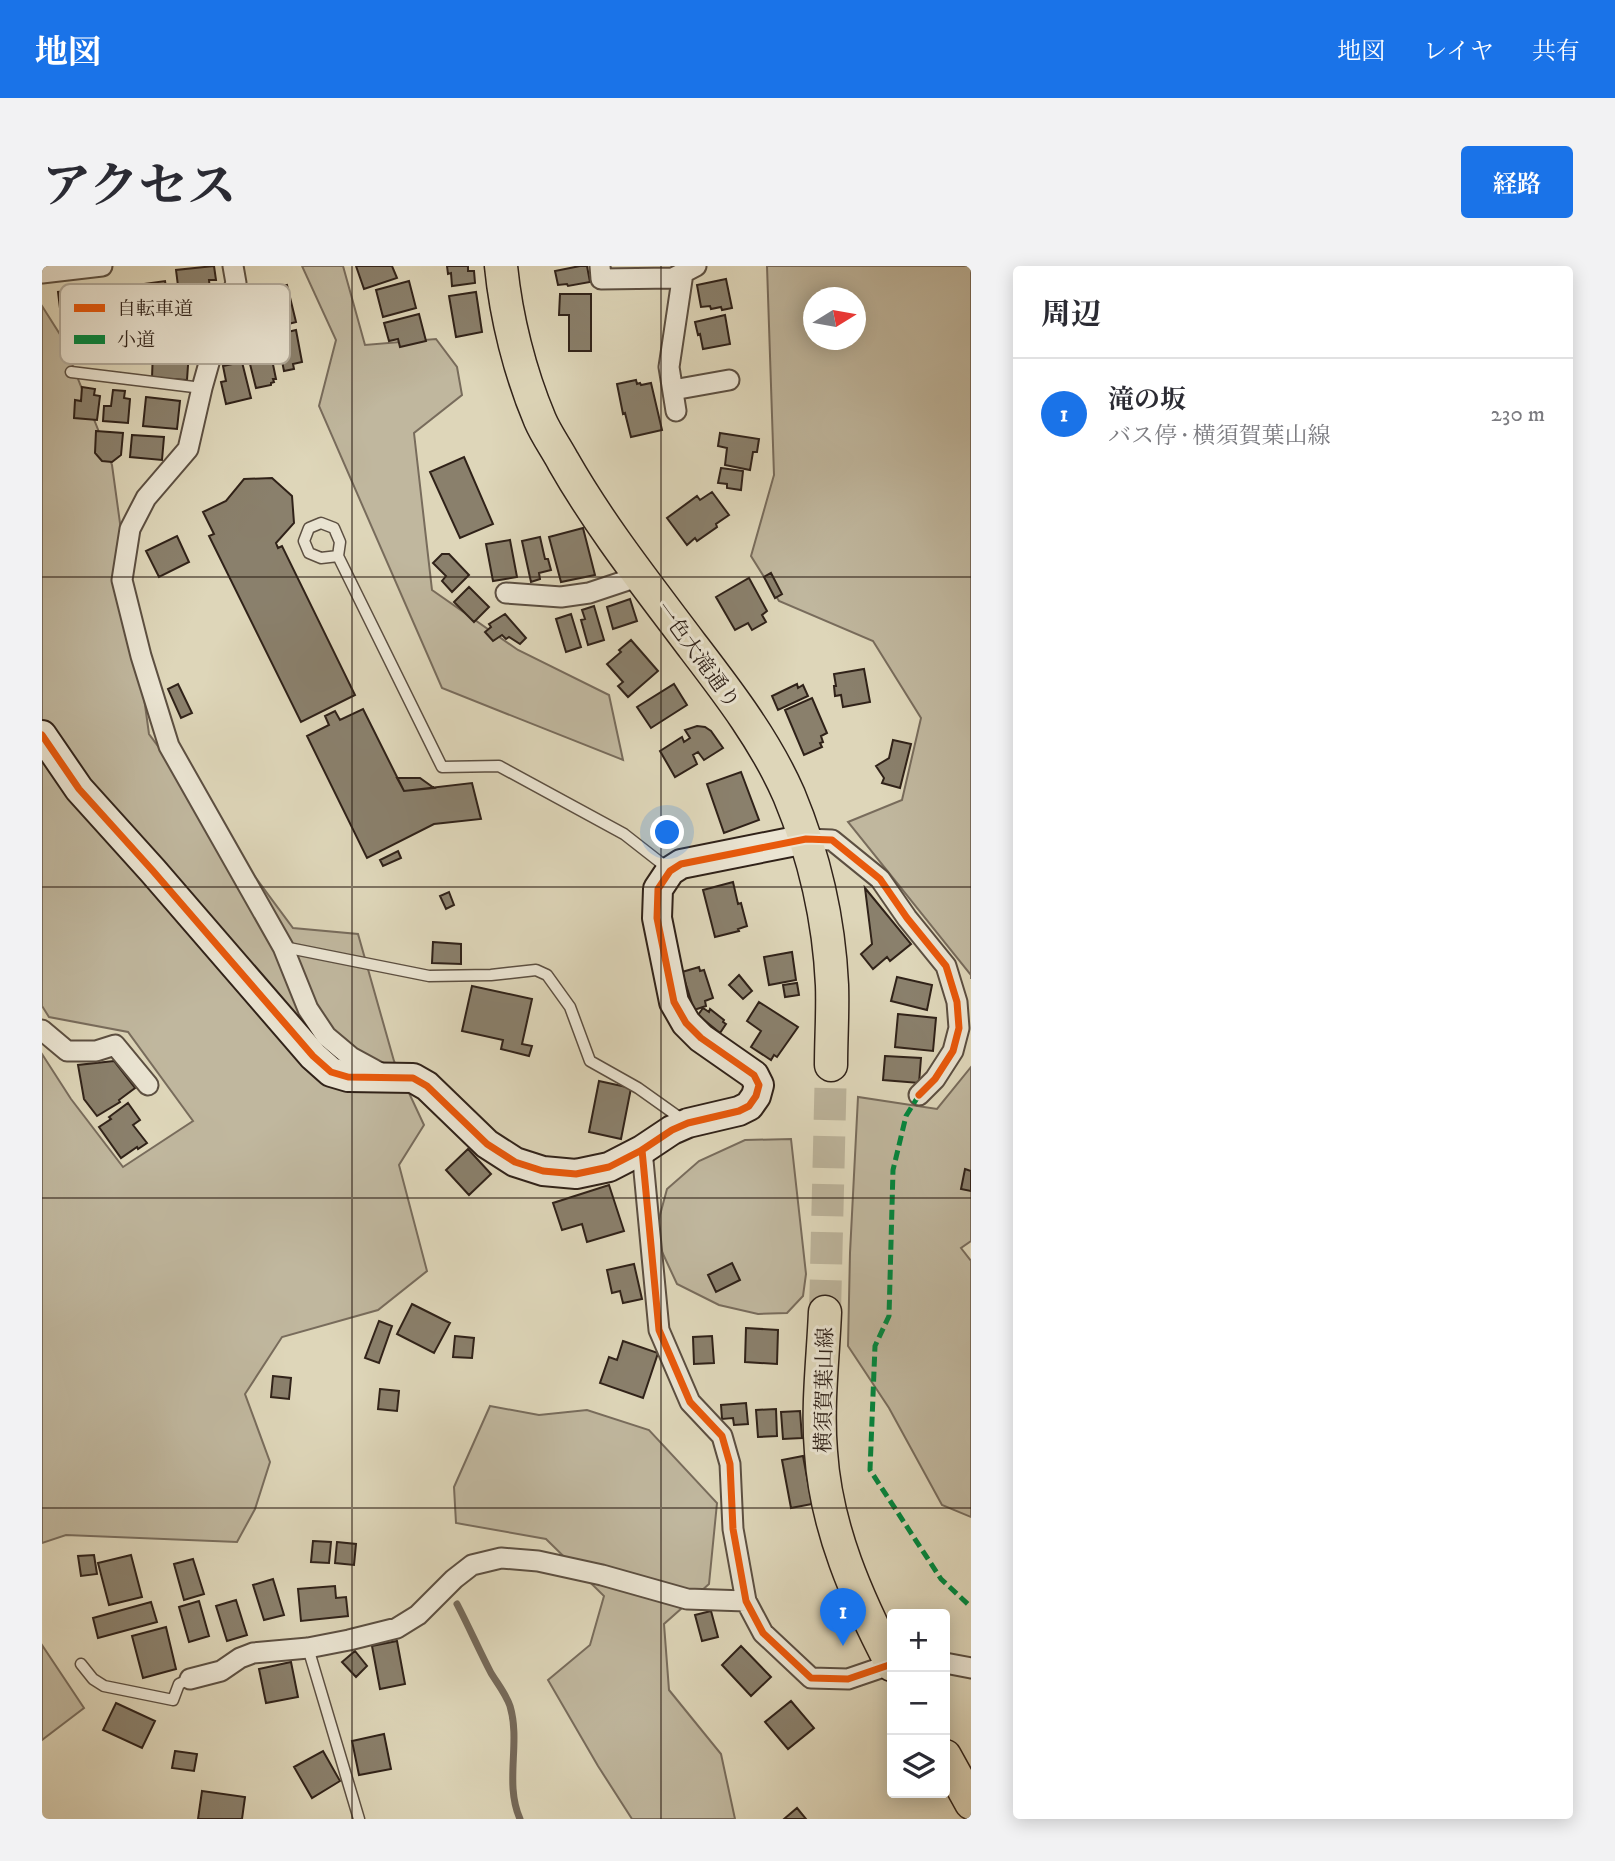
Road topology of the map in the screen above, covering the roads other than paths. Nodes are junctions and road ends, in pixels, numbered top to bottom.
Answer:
1 (102, 266) edge
2 (233, 266) edge
3 (501, 266) edge
4 (600, 266) edge
5 (690, 269) edge
6 (42, 273) edge
7 (236, 284) edge
8 (209, 364) edge
9 (71, 372) dead end
10 (729, 380) dead end
11 (202, 388) junction
12 (673, 390) junction
13 (676, 411) dead end
14 (338, 556) dead end
15 (640, 576) junction
16 (506, 593) dead end
17 (42, 735) edge
18 (806, 839) junction
19 (670, 871) junction
20 (284, 947) junction
21 (42, 1030) edge
22 (831, 1065) tunnel mouth
23 (389, 1077) junction
24 (148, 1085) dead end
25 (919, 1095) dead end
26 (688, 1124) junction
27 (642, 1150) junction
28 (825, 1312) tunnel mouth
29 (746, 1601) junction
30 (308, 1648) junction
31 (887, 1654) edge
32 (81, 1664) dead end
33 (950, 1664) edge
34 (887, 1666) edge
35 (971, 1668) edge
36 (190, 1679) joint
37 (950, 1765) edge
38 (971, 1803) edge
39 (359, 1819) edge

1 - 6 street
2 - 7 street
3 - 15 main road, 一色大滝通り
4 - 5 street
5 - 12 street
8 - 11 street
9 - 11 lane
10 - 12 street
11 - 20 street
12 - 13 street
14 - 19 lane
15 - 16 street
15 - 18 main road, 一色大滝通り
17 - 23 street
18 - 19 street
18 - 22 main road, 一色大滝通り
18 - 25 street
19 - 26 street
20 - 23 street
20 - 26 lane
21 - 24 street
23 - 27 street
26 - 27 street
27 - 29 street
28 - 31 main road, 横須賀葉山線
29 - 30 street
29 - 34 street
30 - 36 street
30 - 39 lane
32 - 36 lane
33 - 35 street
37 - 38 main road

